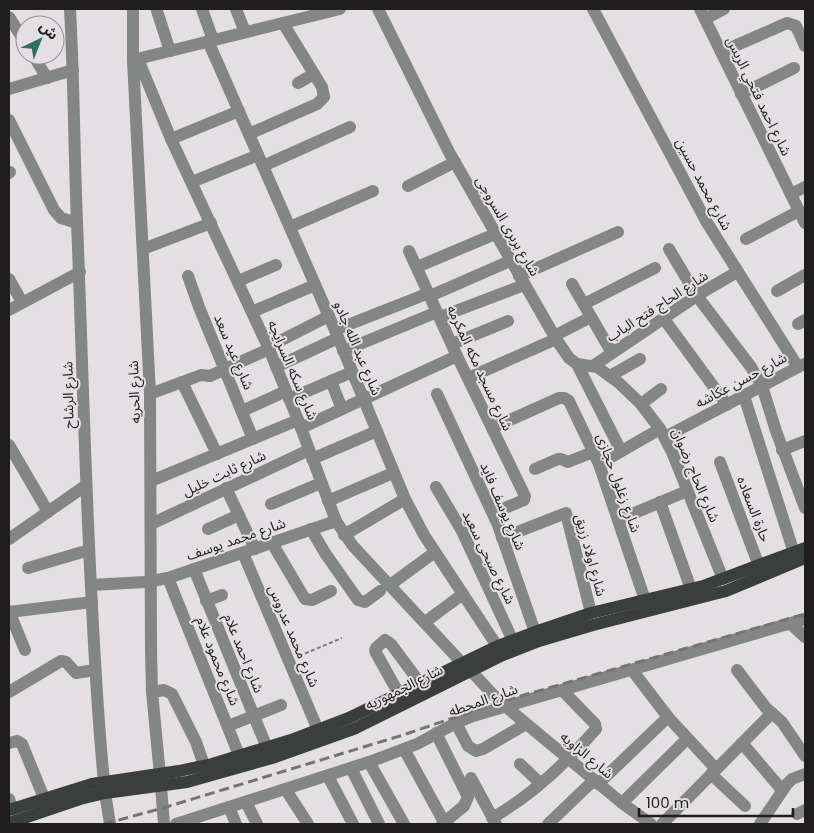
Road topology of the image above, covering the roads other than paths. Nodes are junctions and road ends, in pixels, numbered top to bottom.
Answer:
1 (70, 9) edge
2 (133, 9) edge
3 (202, 9) edge
4 (236, 9) edge
5 (340, 9) edge
6 (378, 9) edge
7 (593, 9) edge
8 (724, 9) edge
9 (157, 10) dead end
10 (702, 14) edge
11 (283, 23) junction
12 (244, 32) junction
13 (210, 41) junction
14 (805, 46) edge
15 (170, 50) junction
16 (721, 52) junction
17 (136, 59) junction
18 (39, 65) edge
19 (794, 68) dead end
20 (73, 70) junction
21 (314, 74) junction
22 (47, 78) junction
23 (298, 83) dead end
24 (11, 84) edge
25 (742, 94) junction
26 (239, 111) junction
27 (9, 120) edge
28 (350, 127) dead end
29 (248, 134) junction
30 (172, 139) junction
31 (260, 161) junction
32 (455, 162) junction
33 (192, 182) junction
34 (408, 186) dead end
35 (805, 187) edge
36 (372, 191) dead end
37 (791, 194) junction
38 (799, 211) junction
39 (77, 223) junction
40 (211, 223) junction
41 (805, 223) edge
42 (290, 227) junction
43 (618, 232) dead end
44 (495, 234) junction
45 (746, 239) dead end
46 (143, 249) junction
47 (669, 249) dead end
48 (409, 250) dead end
49 (510, 261) junction
50 (276, 265) dead end
51 (417, 267) junction
52 (655, 268) dead end
53 (80, 272) junction
54 (737, 272) junction
55 (805, 275) edge
56 (188, 276) dead end
57 (9, 279) edge
58 (522, 280) junction
59 (238, 281) junction
60 (572, 284) dead end
61 (316, 285) junction
62 (777, 291) dead end
63 (429, 294) junction
64 (697, 296) junction
65 (22, 302) junction
66 (584, 304) junction
67 (9, 310) edge
68 (384, 311) junction
69 (252, 312) junction
70 (438, 315) junction
71 (329, 316) junction
72 (591, 317) junction
73 (664, 319) junction
74 (508, 320) dead end
75 (391, 331) junction
76 (336, 334) junction
77 (555, 337) junction
78 (452, 344) junction
79 (268, 348) junction
80 (343, 351) junction
81 (612, 353) junction
82 (457, 356) junction
83 (640, 359) dead end
84 (577, 364) junction
85 (593, 366) junction
86 (802, 366) edge
87 (276, 367) junction
88 (225, 370) junction
89 (352, 372) junction
90 (610, 376) junction
91 (468, 378) junction
92 (331, 381) junction
93 (182, 382) junction
94 (762, 386) junction
95 (661, 389) dead end
96 (150, 394) junction
97 (437, 394) dead end
98 (288, 395) junction
99 (744, 396) junction
100 (363, 399) junction
101 (641, 404) junction
102 (727, 405) junction
103 (342, 409) junction
104 (242, 411) junction
105 (300, 424) junction
106 (492, 428) junction
107 (377, 431) junction
108 (662, 433) junction
109 (253, 439) junction
110 (805, 441) edge
111 (9, 445) edge
112 (782, 450) junction
113 (621, 451) junction
114 (593, 452) junction
115 (217, 454) junction
116 (311, 454) junction
117 (720, 462) dead end
118 (599, 464) junction
119 (535, 470) dead end
120 (393, 473) junction
121 (151, 481) junction
122 (321, 483) junction
123 (85, 486) junction
124 (436, 487) dead end
125 (226, 488) junction
126 (687, 491) junction
127 (405, 499) junction
128 (328, 502) junction
129 (660, 502) junction
130 (271, 504) dead end
131 (805, 508) edge
132 (48, 512) junction
133 (492, 513) junction
134 (239, 516) junction
135 (618, 520) junction
136 (336, 521) junction
137 (151, 524) junction
138 (208, 529) dead end
139 (311, 529) junction
140 (344, 535) junction
141 (502, 538) junction
142 (9, 539) edge
143 (272, 543) junction
144 (89, 550) junction
145 (249, 551) junction
146 (435, 552) junction
147 (801, 553) edge
148 (759, 566) junction
149 (28, 568) dead end
150 (194, 569) junction
151 (168, 578) junction
152 (723, 579) junction
153 (148, 582) junction
154 (91, 585) junction
155 (385, 588) junction
156 (691, 590) junction
157 (331, 591) dead end
158 (463, 594) junction
159 (222, 595) dead end
160 (644, 600) junction
161 (206, 601) junction
162 (92, 602) junction
163 (9, 612) edge
164 (591, 614) junction
165 (805, 619) edge
166 (425, 622) junction
167 (790, 624) junction
168 (534, 632) junction
169 (805, 637) edge
170 (513, 641) junction
171 (25, 650) dead end
172 (500, 651) junction
173 (466, 667) junction
174 (95, 670) junction
175 (632, 670) junction
176 (737, 670) dead end
177 (420, 683) junction
178 (562, 690) junction
179 (9, 692) edge
180 (152, 692) junction
181 (399, 694) junction
182 (280, 705) dead end
183 (506, 707) junction
184 (772, 713) junction
185 (254, 716) junction
186 (668, 717) junction
187 (456, 723) junction
188 (526, 724) junction
189 (228, 726) junction
190 (318, 730) junction
191 (436, 733) junction
192 (687, 739) junction
193 (9, 743) edge
194 (742, 743) junction
195 (267, 748) junction
196 (404, 749) junction
197 (239, 755) junction
198 (805, 756) edge
199 (568, 759) junction
200 (369, 762) junction
201 (520, 764) dead end
202 (204, 765) junction
203 (351, 768) junction
204 (713, 772) junction
205 (805, 774) edge
206 (328, 776) junction
207 (471, 778) dead end
208 (160, 781) junction
209 (596, 782) junction
210 (540, 783) junction
211 (104, 787) junction
212 (286, 790) junction
213 (782, 790) junction
214 (44, 798) junction
215 (246, 802) junction
216 (622, 803) junction
217 (10, 806) edge
218 (745, 806) dead end
219 (229, 807) junction
220 (207, 820) edge
221 (494, 821) edge
222 (644, 822) edge
223 (9, 823) edge
224 (443, 823) edge
225 (110, 824) edge
226 (164, 824) edge
227 (176, 824) edge
228 (236, 824) edge
229 (257, 824) edge
230 (308, 824) edge
231 (354, 824) edge
232 (378, 824) edge
233 (404, 824) edge
234 (548, 824) edge
235 (662, 824) edge
236 (760, 824) edge

1 - 20 street, شارع الرشاح
2 - 17 street, شارع الحريه
3 - 13 street, شارع عبد الله جادو
4 - 12 street
5 - 11 street
6 - 32 street, شارع بربرى السروجى
7 - 54 street, شارع محمد حسين
8 - 10 street
9 - 15 street
10 - 16 street, شارع احمد فتحي الريس
11 - 12 street
11 - 21 street
12 - 13 street
13 - 15 street
13 - 26 street, شارع عبد الله جادو
14 - 16 street
15 - 17 street
16 - 25 street, شارع احمد فتحي الريس
17 - 30 street, شارع سكه السرايجه
17 - 46 street, شارع الحريه
18 - 22 street
19 - 25 street
20 - 22 street
20 - 39 street, شارع الرشاح
21 - 23 street
21 - 29 street
22 - 24 street
25 - 37 street, شارع احمد فتحي الريس
26 - 29 street, شارع عبد الله جادو
26 - 30 street
27 - 39 street
28 - 31 street
29 - 31 street, شارع عبد الله جادو
30 - 33 street, شارع سكه السرايجه
31 - 33 street
31 - 42 street, شارع عبد الله جادو
32 - 34 street
32 - 44 street, شارع بربرى السروجى
33 - 40 street, شارع سكه السرايجه
35 - 37 street
36 - 42 street
37 - 38 street, شارع احمد فتحي الريس
38 - 41 street, شارع احمد فتحي الريس
38 - 45 street
39 - 53 street, شارع الرشاح
40 - 46 street
40 - 59 street, شارع سكه السرايجه
42 - 61 street, شارع عبد الله جادو
43 - 58 street
44 - 49 street, شارع بربرى السروجى
44 - 51 street
46 - 96 street, شارع الحريه
47 - 64 street
48 - 51 street, شارع مسجد مكه المكرمه
49 - 58 street, شارع بربرى السروجى
49 - 63 street
50 - 59 street
51 - 63 street, شارع مسجد مكه المكرمه
52 - 66 street
53 - 65 street
53 - 123 street, شارع الرشاح
54 - 64 street, شارع الحاج فتح الباب
54 - 86 street, شارع محمد حسين
55 - 62 street
56 - 88 street, شارع عيد سعد
57 - 65 street
58 - 70 street
58 - 77 street, شارع بربرى السروجى
59 - 69 street, شارع سكه السرايجه
60 - 66 street
61 - 69 street
61 - 71 street, شارع عبد الله جادو
63 - 68 street
63 - 70 street, شارع مسجد مكه المكرمه
64 - 73 street, شارع الحاج فتح الباب
64 - 94 street
65 - 67 street
66 - 72 street
68 - 75 street
68 - 76 street
69 - 79 street, شارع سكه السرايجه
70 - 75 street
70 - 78 street, شارع مسجد مكه المكرمه
71 - 76 street, شارع عبد الله جادو
71 - 79 street
72 - 77 street
72 - 81 street
73 - 81 street, شارع الحاج فتح الباب
73 - 102 street
74 - 78 street
75 - 80 street
76 - 80 street, شارع عبد الله جادو
76 - 87 street
77 - 84 street, شارع بربرى السروجى
77 - 91 street
78 - 82 street, شارع مسجد مكه المكرمه
79 - 87 street, شارع سكه السرايجه
79 - 88 street
80 - 89 street, شارع عبد الله جادو
81 - 85 street, شارع الحاج فتح الباب
82 - 91 street, شارع مسجد مكه المكرمه
82 - 100 street
83 - 90 street
84 - 85 street, شارع الحاج رضوان
84 - 113 street, شارع بربرى السروجى
85 - 90 street, شارع الحاج رضوان
86 - 94 street, شارع حسن عكاشه
87 - 98 street, شارع سكه السرايجه
88 - 93 street
88 - 104 street, شارع عيد سعد
89 - 92 street
89 - 100 street, شارع عبد الله جادو
90 - 101 street, شارع الحاج رضوان
91 - 106 street, شارع مسجد مكه المكرمه
92 - 98 street
92 - 103 street
93 - 96 street
93 - 115 street
94 - 99 street, شارع حسن عكاشه
94 - 112 street
95 - 101 street
96 - 121 street, شارع الحريه
97 - 133 street, شارع يوسف فايد
98 - 104 street
98 - 105 street, شارع سكه السرايجه
99 - 102 street, شارع حسن عكاشه
99 - 147 street
100 - 103 street
100 - 107 street, شارع عبد الله جادو
101 - 108 street, شارع الحاج رضوان
102 - 108 street, شارع حسن عكاشه
103 - 105 street
104 - 109 street, شارع عيد سعد
105 - 109 street
105 - 116 street, شارع سكه السرايجه
106 - 114 street, شارع زغلول حجازى
106 - 133 street, شارع مسجد مكه المكرمه
107 - 116 street, شارع ثابت خليل
107 - 120 street, شارع عبد الله جادو
108 - 113 street, شارع حسن عكاشه
108 - 126 street, شارع الحاج رضوان
109 - 115 street
110 - 112 street
111 - 132 street
112 - 131 street
113 - 118 street, شارع حسن عكاشه
114 - 118 street, شارع زغلول حجازى
114 - 119 street
115 - 121 street
116 - 122 street, شارع سكه السرايجه
116 - 125 street, شارع ثابت خليل
117 - 148 street, حارة السعاده
118 - 135 street, شارع زغلول حجازى
120 - 127 street, شارع عبد الله جادو
120 - 128 street
121 - 137 street, شارع الحريه
122 - 128 street, شارع سكه السرايجه
122 - 130 street
123 - 132 street
123 - 144 street, شارع الرشاح
124 - 170 street, شارع صبحى سعيد
125 - 134 street, شارع محمد عدروس
125 - 137 street, شارع ثابت خليل
126 - 129 street
126 - 152 street, شارع الحاج رضوان
127 - 140 street
127 - 146 street, شارع عبد الله جادو
128 - 136 street, شارع سكه السرايجه
129 - 135 street
129 - 156 street
132 - 142 street
133 - 141 street, شارع يوسف فايد
134 - 138 street
134 - 145 street, شارع محمد عدروس
135 - 160 street, شارع زغلول حجازى
136 - 139 street, شارع محمد يوسف
136 - 140 street, شارع سكه السرايجه
137 - 153 street, شارع الحريه
139 - 143 street, شارع محمد يوسف
139 - 155 street
140 - 155 street, شارع سكه السرايجه
141 - 164 street, شارع اولاد زريق
141 - 168 street, شارع يوسف فايد
143 - 145 street, شارع محمد يوسف
143 - 157 street
144 - 149 street
144 - 154 street, شارع الرشاح
145 - 150 street, شارع محمد يوسف
145 - 190 street, شارع محمد عدروس
146 - 155 street
146 - 158 street, شارع عبد الله جادو
147 - 148 main road, شارع الجمهوريه
147 - 172 main road, شارع الجمهوريه
148 - 152 main road, شارع الجمهوريه
150 - 151 street, شارع محمد يوسف
150 - 161 street, شارع احمد علام
151 - 153 street, شارع محمد يوسف
151 - 189 street, شارع محمود علام
152 - 156 main road, شارع الجمهوريه
153 - 154 street, شارع محمد يوسف
153 - 180 street, شارع الحريه
154 - 162 street, شارع الرشاح
155 - 166 street, شارع سكه السرايجه
156 - 160 main road, شارع الجمهوريه
158 - 166 street
158 - 172 street, شارع عبد الله جادو
159 - 161 street
160 - 164 main road, شارع الجمهوريه
161 - 185 street, شارع احمد علام
162 - 163 street
162 - 174 street, شارع الرشاح
163 - 171 street
164 - 168 main road, شارع الجمهوريه
165 - 167 street, شارع المحطه
166 - 173 street, شارع سكه السرايجه
167 - 169 street
167 - 175 street, شارع المحطه
168 - 170 main road, شارع الجمهوريه
170 - 172 main road, شارع الجمهوريه
172 - 173 main road, شارع الجمهوريه
173 - 177 main road, شارع الجمهوريه
173 - 183 street, شارع سكه السرايجه
173 - 208 main road, شارع الجمهوريه
174 - 179 street
174 - 211 street, شارع الرشاح
175 - 178 street, شارع المحطه
175 - 186 street
176 - 184 street
177 - 181 main road, شارع الجمهوريه
177 - 181 street
178 - 183 street, شارع المحطه
178 - 199 street
180 - 202 street
180 - 208 street, شارع الحريه
181 - 190 main road, شارع الجمهوريه
182 - 185 street
183 - 187 street, شارع المحطه
183 - 188 street, شارع الزاويه
184 - 194 street
184 - 198 street
185 - 189 street
185 - 195 street, شارع احمد علام
186 - 192 street
186 - 209 street
187 - 188 street
187 - 191 street, شارع المحطه
188 - 199 street, شارع الزاويه
189 - 197 street, شارع محمود علام
190 - 195 main road, شارع الجمهوريه
191 - 196 street, شارع المحطه
191 - 224 street
192 - 204 street
192 - 216 street
193 - 214 street
194 - 204 street
194 - 213 street
195 - 197 main road, شارع الجمهوريه
196 - 200 street, شارع المحطه
196 - 224 street
197 - 202 main road, شارع الجمهوريه
199 - 209 street, شارع الزاويه
199 - 210 street
200 - 203 street, شارع المحطه
200 - 233 street
201 - 210 street
202 - 208 main road, شارع الجمهوريه
203 - 206 street, شارع المحطه
203 - 232 street
204 - 218 street
204 - 235 street
205 - 213 street
206 - 212 street, شارع المحطه
206 - 231 street
207 - 221 street
208 - 211 main road, شارع الجمهوريه
208 - 226 street, شارع الحريه
209 - 216 street, شارع الزاويه
209 - 234 street
210 - 221 street
211 - 214 main road, شارع الجمهوريه
211 - 223 main road, شارع الجمهوريه
211 - 225 street, شارع الرشاح
212 - 215 street, شارع المحطه
212 - 230 street
213 - 236 street
214 - 217 main road, شارع الجمهوريه
215 - 219 street, شارع المحطه
215 - 229 street
216 - 222 street, شارع الزاويه
219 - 220 street, شارع المحطه
219 - 228 street
220 - 227 street, شارع المحطه

